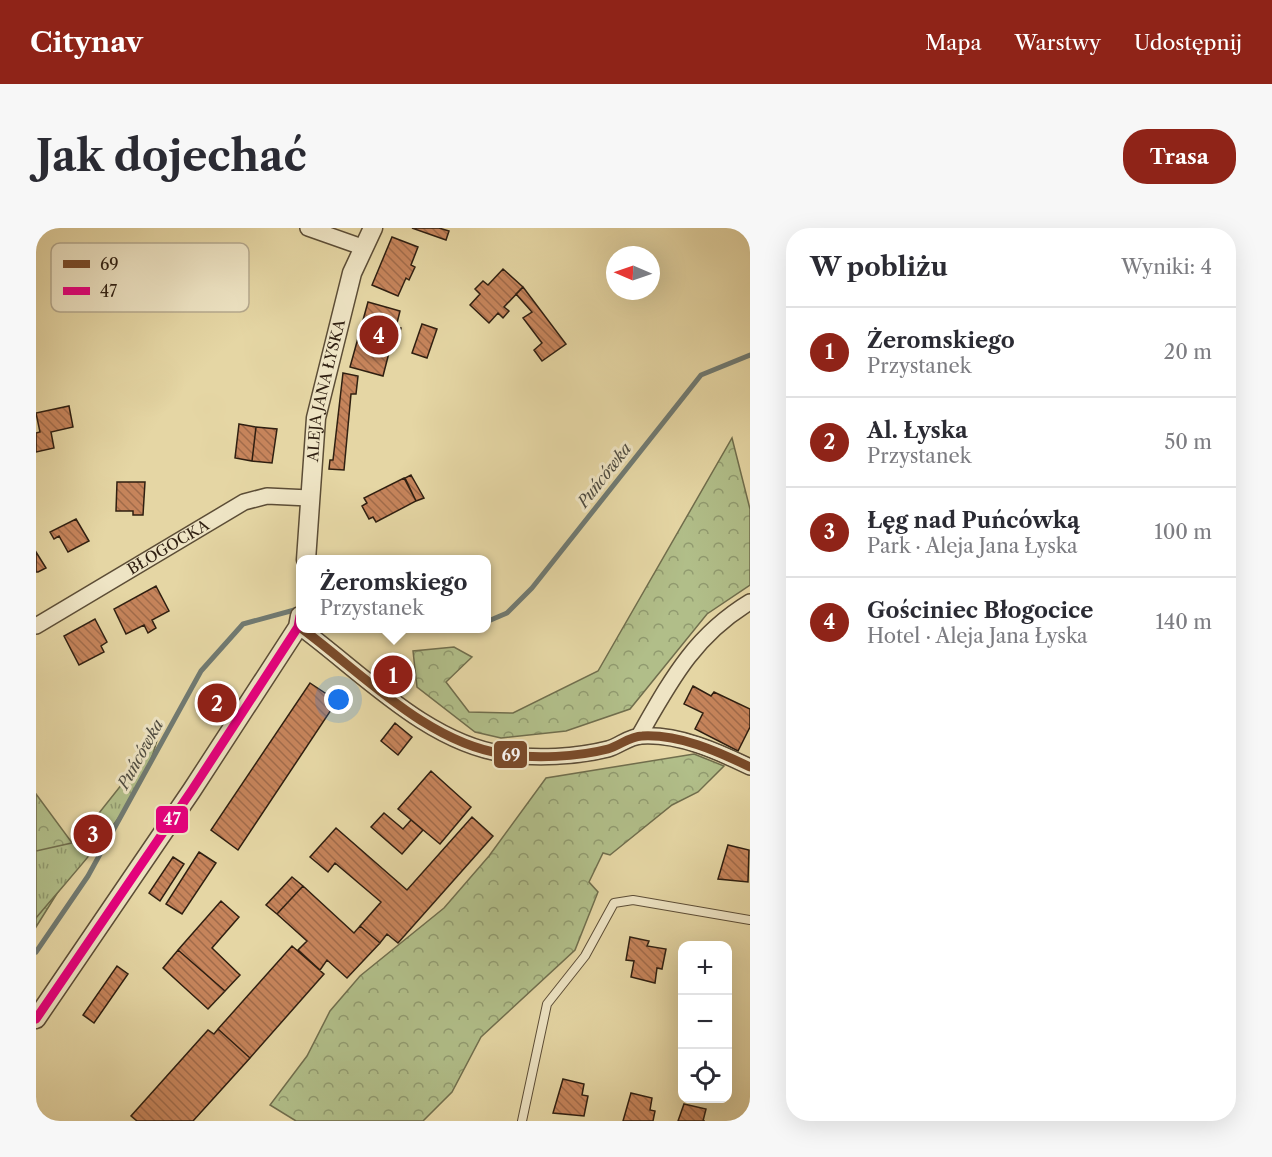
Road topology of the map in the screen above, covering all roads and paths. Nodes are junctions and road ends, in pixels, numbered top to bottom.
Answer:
1 (308, 228) edge
2 (373, 228) edge
3 (362, 247) junction
4 (309, 498) junction
5 (306, 555) edge
6 (750, 602) edge
7 (36, 626) edge
8 (296, 631) edge
9 (310, 633) edge
10 (639, 736) junction
11 (750, 767) edge
12 (750, 920) edge
13 (36, 1019) edge
14 (522, 1121) edge

1 - 3 street
2 - 3 street, ALEJA JANA ŁYSKA
3 - 4 street, ALEJA JANA ŁYSKA
4 - 5 street, ALEJA JANA ŁYSKA
4 - 7 street, BŁOGOCKA
6 - 10 street
8 - 13 street
9 - 10 street
10 - 11 street
12 - 14 lane

